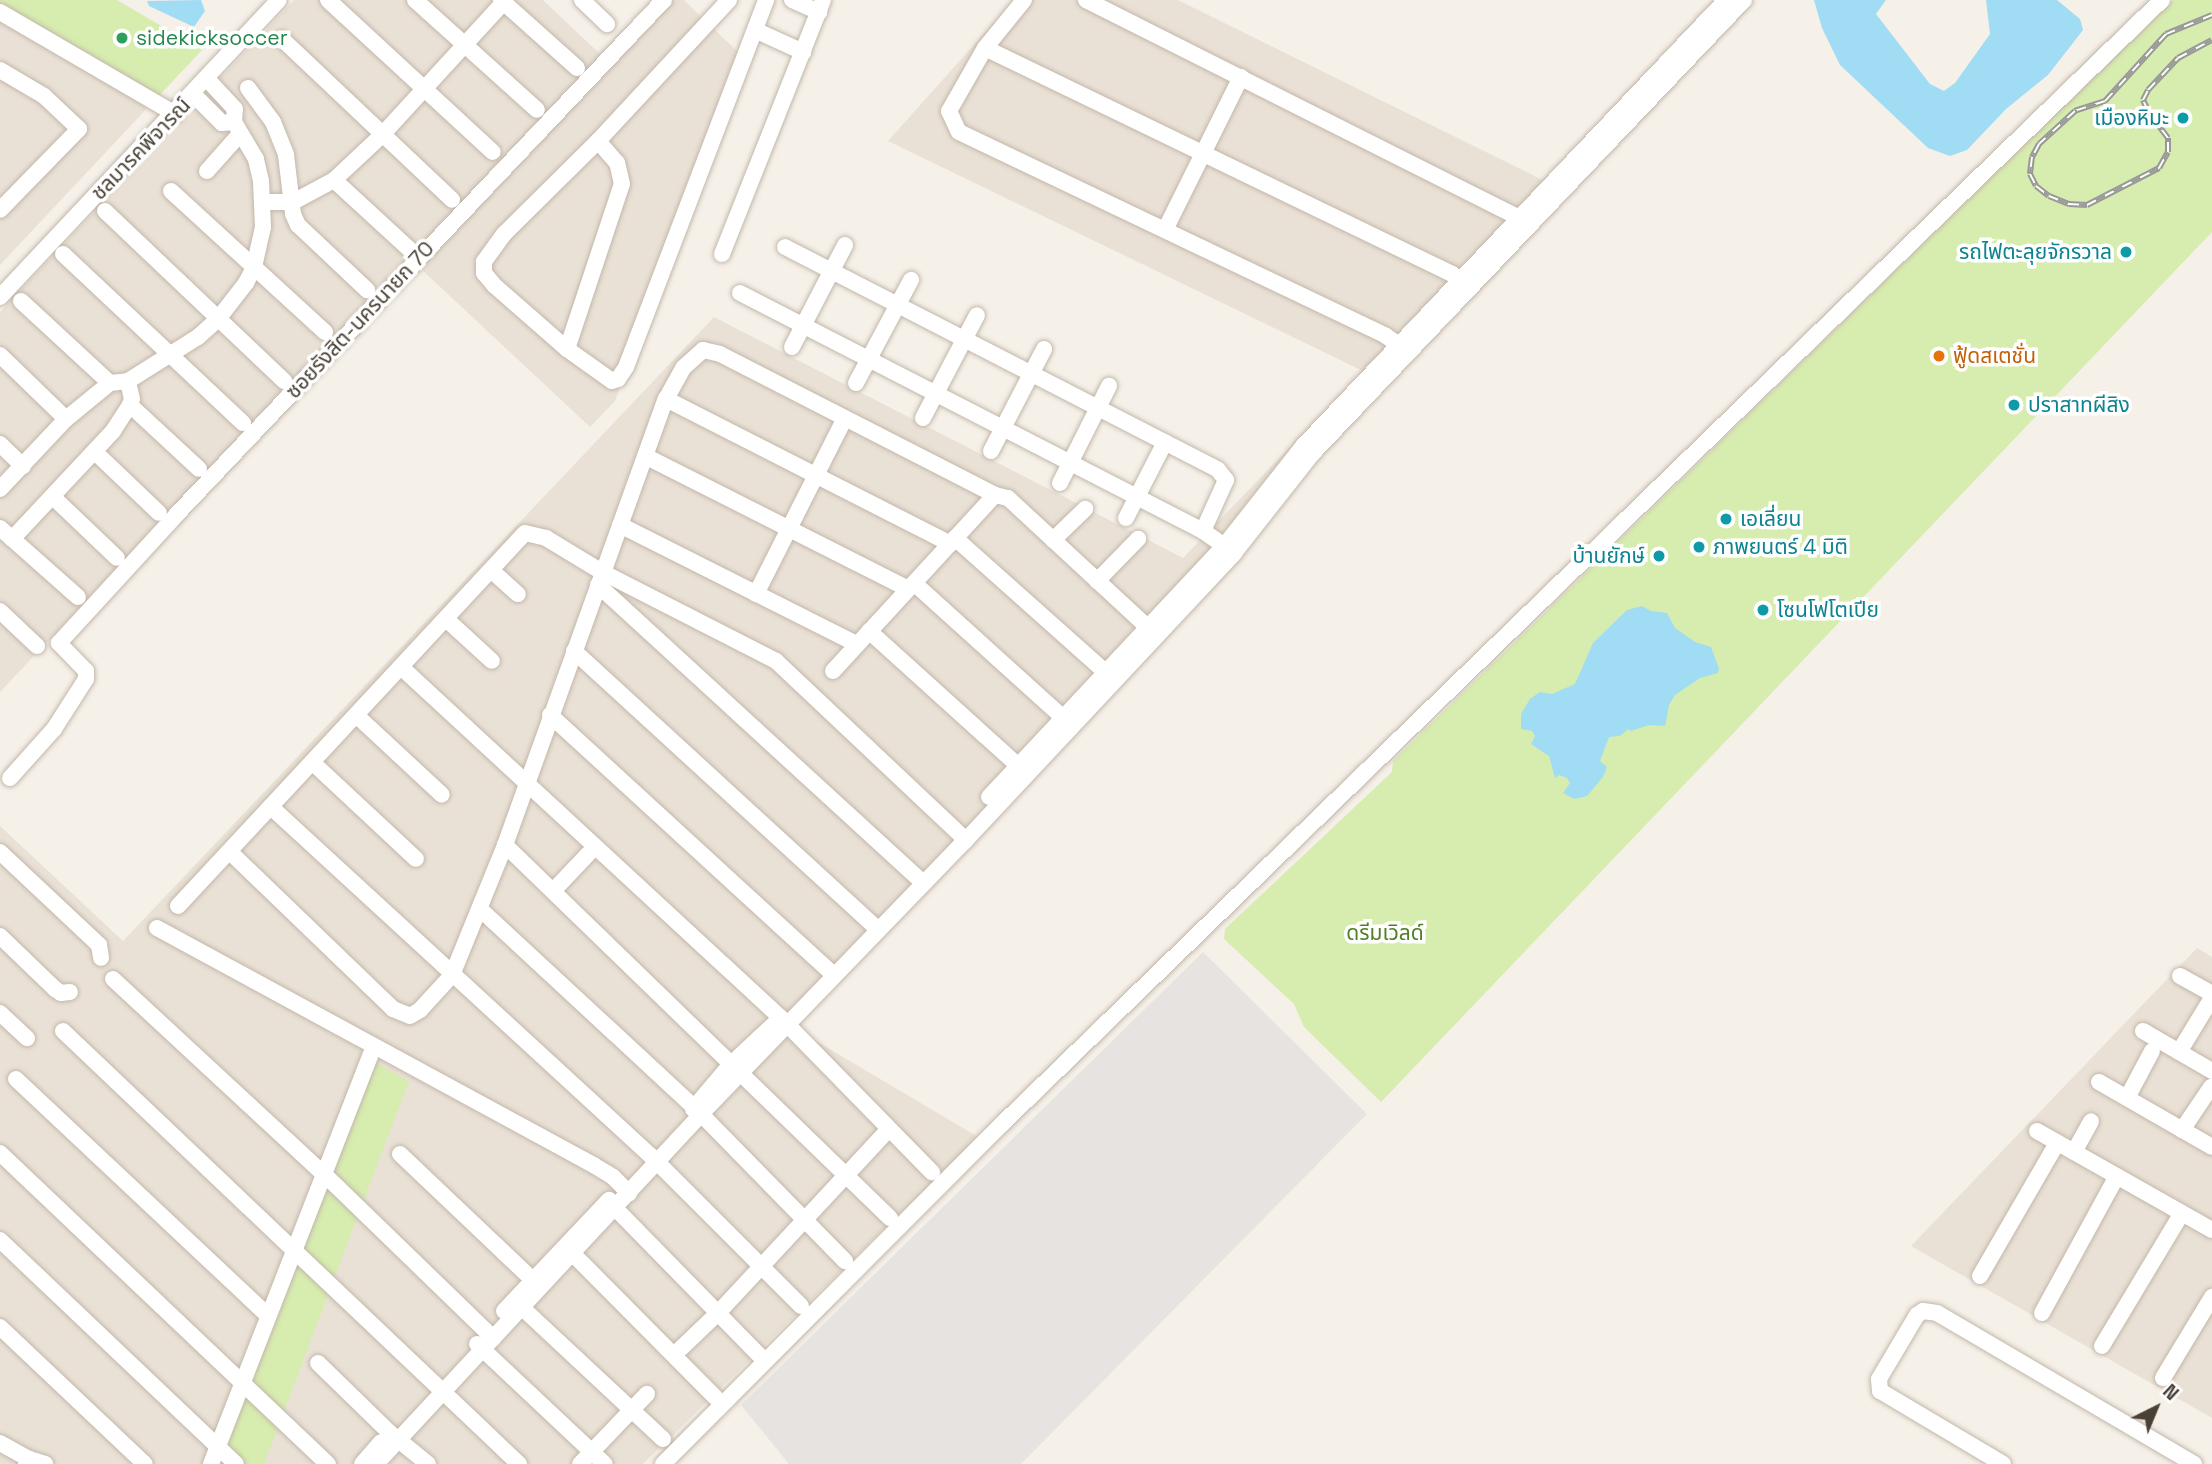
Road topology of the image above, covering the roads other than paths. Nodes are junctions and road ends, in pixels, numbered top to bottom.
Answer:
1 (279, 0) edge
2 (328, 0) edge
3 (415, 0) edge
4 (664, 0) edge
5 (729, 0) edge
6 (766, 0) edge
7 (792, 0) edge
8 (1024, 0) edge
9 (1086, 0) edge
10 (1726, 0) edge
11 (1744, 0) edge
12 (2162, 0) edge
13 (502, 1) edge
14 (584, 1) edge
15 (821, 6) edge
16 (0, 12) edge
17 (607, 24) dead end
18 (757, 31) junction
19 (282, 39) dead end
20 (463, 46) junction
21 (985, 48) junction
22 (803, 52) junction
23 (578, 68) dead end
24 (0, 70) edge
25 (1241, 76) junction
26 (207, 79) junction
27 (248, 88) dead end
28 (423, 90) junction
29 (193, 94) junction
30 (537, 110) dead end
31 (175, 114) junction
32 (237, 128) junction
33 (382, 135) junction
34 (598, 141) junction
35 (493, 152) dead end
36 (1203, 154) junction
37 (1580, 164) junction
38 (207, 171) dead end
39 (334, 180) junction
40 (171, 191) dead end
41 (452, 200) dead end
42 (263, 202) junction
43 (293, 202) junction
44 (0, 210) edge
45 (105, 211) dead end
46 (1527, 221) junction
47 (1165, 230) junction
48 (845, 245) dead end
49 (785, 247) dead end
50 (410, 250) dead end
51 (63, 254) dead end
52 (722, 254) dead end
53 (254, 267) junction
54 (831, 270) junction
55 (911, 280) dead end
56 (1467, 285) junction
57 (368, 289) dead end
58 (740, 293) dead end
59 (0, 297) edge
60 (21, 301) dead end
61 (898, 305) junction
62 (977, 315) dead end
63 (218, 319) junction
64 (803, 326) junction
65 (325, 332) dead end
66 (964, 339) junction
67 (792, 347) dead end
68 (567, 349) junction
69 (1044, 349) dead end
70 (1406, 350) junction
71 (167, 354) junction
72 (0, 355) edge
73 (869, 360) junction
74 (1031, 374) junction
75 (128, 382) junction
76 (284, 382) dead end
77 (110, 383) junction
78 (856, 383) dead end
79 (1109, 386) dead end
80 (936, 395) junction
81 (666, 399) junction
82 (130, 405) junction
83 (1098, 408) junction
84 (845, 418) junction
85 (923, 418) dead end
86 (66, 419) junction
87 (243, 423) dead end
88 (1002, 429) junction
89 (1165, 442) junction
90 (0, 444) edge
91 (990, 451) dead end
92 (95, 452) junction
93 (645, 456) junction
94 (1070, 463) junction
95 (23, 466) junction
96 (199, 469) dead end
97 (816, 475) junction
98 (1060, 483) dead end
99 (0, 489) edge
100 (995, 495) junction
101 (53, 497) junction
102 (1137, 497) junction
103 (1085, 509) dead end
104 (159, 513) dead end
105 (1126, 518) dead end
106 (620, 525) junction
107 (0, 528) edge
108 (789, 529) junction
109 (1203, 531) junction
110 (12, 539) junction
111 (1138, 539) dead end
112 (1053, 540) junction
113 (953, 541) junction
114 (1230, 549) junction
115 (117, 558) dead end
116 (491, 570) junction
117 (600, 579) junction
118 (1097, 581) junction
119 (911, 586) junction
120 (518, 594) dead end
121 (756, 594) junction
122 (78, 597) dead end
123 (0, 611) edge
124 (446, 619) junction
125 (869, 631) junction
126 (1152, 631) junction
127 (857, 644) junction
128 (37, 646) dead end
129 (574, 650) junction
130 (492, 661) dead end
131 (401, 667) junction
132 (832, 671) dead end
133 (1109, 676) junction
134 (356, 715) junction
135 (550, 715) junction
136 (1067, 721) junction
137 (312, 762) junction
138 (1022, 769) junction
139 (10, 778) dead end
140 (526, 781) junction
141 (442, 795) dead end
142 (271, 807) junction
143 (965, 841) junction
144 (505, 845) junction
145 (230, 852) junction
146 (588, 854) dead end
147 (416, 859) dead end
148 (3, 863) edge
149 (919, 880) junction
150 (554, 890) junction
151 (177, 906) dead end
152 (480, 909) junction
153 (874, 926) junction
154 (157, 928) dead end
155 (0, 936) edge
156 (101, 958) dead end
157 (830, 972) junction
158 (452, 975) junction
159 (2180, 976) dead end
160 (113, 979) dead end
161 (70, 992) dead end
162 (2212, 996) edge
163 (0, 1013) edge
164 (784, 1021) junction
165 (63, 1031) dead end
166 (2143, 1031) dead end
167 (27, 1038) dead end
168 (374, 1048) junction
169 (2152, 1051) dead end
170 (2179, 1052) junction
171 (734, 1070) junction
172 (2212, 1071) edge
173 (16, 1079) dead end
174 (2099, 1082) dead end
175 (2211, 1087) edge
176 (2127, 1098) junction
177 (698, 1111) junction
178 (2091, 1121) dead end
179 (888, 1129) junction
180 (2182, 1130) junction
181 (2038, 1131) dead end
182 (2057, 1143) junction
183 (2212, 1147) edge
184 (2074, 1152) junction
185 (0, 1153) edge
186 (400, 1154) dead end
187 (654, 1159) junction
188 (932, 1172) dead end
189 (845, 1174) junction
190 (326, 1176) junction
191 (2117, 1176) junction
192 (625, 1190) junction
193 (616, 1209) junction
194 (2182, 1213) junction
195 (890, 1218) dead end
196 (804, 1219) junction
197 (2212, 1230) edge
198 (0, 1240) edge
199 (293, 1249) junction
200 (573, 1254) junction
201 (845, 1261) dead end
202 (761, 1266) junction
203 (1980, 1276) dead end
204 (537, 1284) junction
205 (2212, 1297) edge
206 (519, 1304) junction
207 (801, 1306) dead end
208 (718, 1313) junction
209 (2042, 1313) dead end
210 (268, 1316) junction
211 (0, 1327) edge
212 (484, 1340) junction
213 (2102, 1346) dead end
214 (676, 1354) junction
215 (759, 1355) dead end
216 (318, 1363) dead end
217 (2163, 1378) dead end
218 (243, 1383) junction
219 (439, 1388) junction
220 (647, 1394) dead end
221 (715, 1397) dead end
222 (632, 1409) junction
223 (394, 1436) junction
224 (663, 1439) dead end
225 (0, 1443) edge
226 (218, 1445) junction
227 (593, 1452) junction
228 (33, 1462) edge
229 (145, 1464) edge
230 (211, 1464) edge
231 (236, 1464) edge
232 (328, 1464) edge
233 (362, 1464) edge
234 (376, 1464) edge
235 (428, 1464) edge
236 (519, 1464) edge
237 (580, 1464) edge
238 (606, 1464) edge
239 (663, 1464) edge
240 (2003, 1464) edge
241 (2194, 1464) edge

1 - 26 street, ชลมารคพิจารณ์
2 - 28 street
3 - 20 street
4 - 139 street, ซอยรังสิต-นครนายก 70
5 - 34 street
6 - 18 street
7 - 15 street
8 - 21 street
9 - 25 street
10 - 37 street
11 - 37 street
12 - 239 street
13 - 20 street
13 - 23 street
14 - 17 street
15 - 22 street
16 - 31 street
18 - 22 street
18 - 68 street
19 - 33 street
20 - 28 street
20 - 30 street
21 - 36 street
21 - 47 street
22 - 52 street
24 - 44 street
25 - 36 street
25 - 46 street
26 - 29 street, ชลมารคพิจารณ์
26 - 32 street
27 - 43 street
28 - 33 street
28 - 35 street
29 - 31 street, ชลมารคพิจารณ์
29 - 32 street
31 - 59 street, ชลมารคพิจารณ์
32 - 38 street
32 - 42 street
33 - 39 street
33 - 41 street
34 - 68 street
34 - 68 street
36 - 47 street
36 - 56 street
37 - 46 street
39 - 43 street
39 - 50 street
40 - 53 street
42 - 43 street
42 - 53 street
43 - 57 street
45 - 63 street
46 - 56 street
47 - 70 street
48 - 54 street
49 - 54 street
51 - 71 street
53 - 63 street
53 - 65 street
54 - 61 street
54 - 64 street
55 - 61 street
56 - 70 street
58 - 64 street
60 - 77 street
61 - 66 street
61 - 73 street
62 - 66 street
63 - 71 street
63 - 76 street
64 - 67 street
64 - 73 street
66 - 74 street
66 - 80 street
69 - 74 street
70 - 114 street
71 - 75 street
71 - 87 street
72 - 86 street
73 - 78 street
73 - 80 street
74 - 83 street
74 - 88 street
75 - 77 street
75 - 82 street
77 - 86 street
79 - 83 street
80 - 85 street
80 - 88 street
81 - 84 street
81 - 93 street
81 - 97 street
82 - 92 street
82 - 96 street
83 - 89 street
83 - 94 street
84 - 97 street
84 - 100 street
86 - 95 street
88 - 91 street
88 - 94 street
89 - 102 street
89 - 109 street
90 - 95 street
92 - 101 street
92 - 104 street
93 - 106 street
93 - 108 street
94 - 98 street
94 - 102 street
95 - 99 street
97 - 108 street
97 - 113 street
100 - 112 street
100 - 113 street
101 - 110 street
101 - 115 street
102 - 105 street
102 - 109 street
103 - 112 street
106 - 117 street
106 - 121 street
107 - 110 street
108 - 119 street
108 - 121 street
109 - 114 street
110 - 122 street
111 - 118 street
112 - 118 street
113 - 119 street
113 - 133 street
114 - 126 street
116 - 117 street
116 - 120 street
116 - 124 street
117 - 129 street
117 - 143 street
117 - 149 street
118 - 126 street
119 - 125 street
119 - 136 street
121 - 127 street
123 - 128 street
124 - 130 street
124 - 131 street
125 - 127 street
125 - 138 street
126 - 133 street
127 - 132 street
129 - 135 street
129 - 153 street
131 - 134 street
131 - 140 street
133 - 136 street
134 - 137 street
134 - 141 street
135 - 140 street
135 - 157 street
136 - 138 street
137 - 142 street
137 - 147 street
138 - 143 street
140 - 144 street
140 - 164 street
142 - 145 street
142 - 158 street
143 - 149 street
144 - 150 street
144 - 152 street
145 - 151 street
145 - 158 street
146 - 150 street
148 - 156 street
149 - 153 street
150 - 171 street
152 - 158 street
152 - 177 street
153 - 157 street
154 - 168 street
155 - 161 street
157 - 164 street
158 - 187 street
159 - 162 street
160 - 190 street
162 - 170 street
163 - 167 street
164 - 171 street
164 - 179 street
165 - 199 street
166 - 170 street
168 - 190 street
168 - 192 street
169 - 176 street
170 - 172 street
171 - 177 street
171 - 189 street
173 - 210 street
174 - 176 street
175 - 180 street
176 - 180 street
177 - 187 street
177 - 196 street
178 - 184 street
179 - 188 street
179 - 189 street
180 - 183 street
181 - 182 street
182 - 184 street
182 - 203 street
184 - 191 street
185 - 218 street
186 - 204 street
187 - 192 street
187 - 202 street
189 - 195 street
189 - 196 street
190 - 199 street
190 - 212 street
191 - 194 street
191 - 209 street
192 - 193 street
192 - 204 street
193 - 200 street
193 - 208 street
194 - 197 street
194 - 213 street
196 - 201 street
196 - 202 street
198 - 226 street
199 - 210 street
199 - 219 street
200 - 204 street
200 - 214 street
202 - 207 street
202 - 208 street
204 - 206 street
205 - 217 street
206 - 212 street
206 - 222 street
208 - 214 street
208 - 215 street
210 - 218 street
211 - 229 street
212 - 219 street
212 - 227 street
214 - 221 street
216 - 223 street
218 - 226 street
218 - 232 street
219 - 223 street
219 - 236 street
220 - 222 street
222 - 224 street
222 - 227 street
223 - 233 street
223 - 234 street
223 - 235 street
225 - 228 street
226 - 230 street
226 - 231 street
227 - 237 street
227 - 238 street
240 - 241 street

